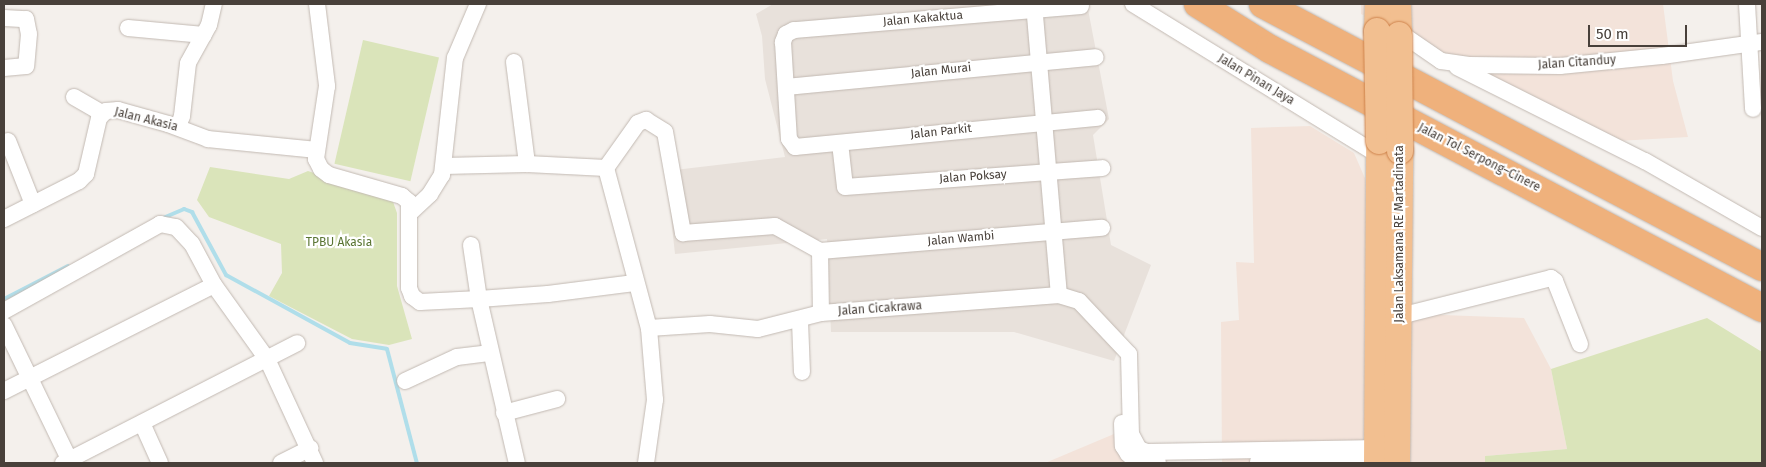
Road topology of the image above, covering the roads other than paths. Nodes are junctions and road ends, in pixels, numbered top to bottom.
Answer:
1 (214, 4) edge
2 (317, 4) edge
3 (478, 4) edge
4 (1132, 4) edge
5 (1198, 4) edge
6 (1263, 4) edge
7 (1378, 4) edge
8 (1398, 4) edge
9 (1747, 4) edge
10 (1081, 6) dead end
11 (1034, 7) edge
12 (4, 18) edge
13 (128, 28) dead end
14 (1392, 33) junction
15 (204, 35) junction
16 (1756, 42) edge
17 (1096, 57) dead end
18 (514, 62) dead end
19 (1039, 62) junction
20 (1450, 63) junction
21 (4, 68) edge
22 (786, 87) junction
23 (74, 98) dead end
24 (1753, 109) dead end
25 (102, 113) junction
26 (1098, 118) dead end
27 (1044, 121) junction
28 (178, 127) junction
29 (8, 142) dead end
30 (840, 143) junction
31 (316, 150) junction
32 (1386, 150) junction
33 (527, 164) junction
34 (444, 166) junction
35 (606, 168) junction
36 (1102, 168) dead end
37 (1048, 172) junction
38 (1389, 201) junction
39 (33, 204) junction
40 (411, 212) junction
41 (4, 219) edge
42 (1102, 228) dead end
43 (1762, 228) edge
44 (1054, 232) junction
45 (471, 245) dead end
46 (820, 251) junction
47 (1762, 267) edge
48 (634, 283) junction
49 (214, 285) junction
50 (1059, 296) junction
51 (479, 299) junction
52 (1762, 308) edge
53 (4, 311) edge
54 (821, 314) junction
55 (1400, 316) junction
56 (800, 321) junction
57 (4, 325) edge
58 (649, 328) junction
59 (297, 343) dead end
60 (1580, 344) dead end
61 (491, 353) junction
62 (268, 359) junction
63 (802, 372) dead end
64 (30, 379) junction
65 (405, 381) dead end
66 (4, 391) edge
67 (557, 399) dead end
68 (504, 413) junction
69 (142, 423) junction
70 (312, 456) edge
71 (1381, 460) edge
72 (68, 462) edge
73 (160, 463) edge
74 (281, 463) edge
75 (517, 463) edge
76 (646, 463) edge

1 - 15 street
2 - 31 street
3 - 34 street
4 - 32 street, Jalan Pinan Jaya
5 - 52 highway, Jalan Tol Serpong–Cinere
6 - 47 highway
7 - 14 highway, Jalan Laksamana RE Martadinata
8 - 14 highway, Jalan Laksamana RE Martadinata
9 - 16 street
10 - 11 street, Jalan Kakaktua
11 - 19 street
11 - 22 street, Jalan Kakaktua
12 - 21 street
13 - 15 street
14 - 20 street, Jalan Citanduy
14 - 32 highway, Jalan Laksamana RE Martadinata, bridge
15 - 28 street
16 - 20 street, Jalan Citanduy
16 - 24 street
17 - 19 street, Jalan Murai
18 - 33 street
19 - 22 street, Jalan Murai
19 - 27 street
20 - 43 street
22 - 30 street, Jalan Parkit
23 - 25 street
25 - 28 street, Jalan Akasia
25 - 39 street, Jalan Akasia
26 - 27 street, Jalan Parkit
27 - 30 street, Jalan Parkit
27 - 37 street
28 - 31 street, Jalan Akasia
29 - 39 street
30 - 37 street, Jalan Poksay
31 - 40 street
32 - 38 highway, Jalan Laksamana RE Martadinata
33 - 34 street
33 - 35 street
34 - 40 street
35 - 46 street
35 - 48 street
36 - 37 street, Jalan Poksay
37 - 44 street
38 - 55 highway, Jalan Laksamana RE Martadinata
38 - 71 highway, Jalan Laksamana RE Martadinata
39 - 41 street, Jalan Akasia
40 - 51 street
42 - 44 street, Jalan Wambi
44 - 46 street, Jalan Wambi
44 - 50 street
45 - 51 street
46 - 54 street, Jalan Cicakrawa
48 - 51 street
48 - 58 street
49 - 53 street
49 - 62 street
49 - 64 street
50 - 54 street, Jalan Cicakrawa
50 - 71 street
51 - 61 street
54 - 56 street
55 - 60 street
55 - 71 highway, Jalan Laksamana RE Martadinata
56 - 58 street
56 - 63 street
57 - 64 street
58 - 76 street
59 - 62 street
61 - 65 street
61 - 68 street
62 - 69 street
62 - 70 street
64 - 66 street
64 - 72 street
67 - 68 street
68 - 75 street
69 - 72 street
69 - 73 street
70 - 74 street

